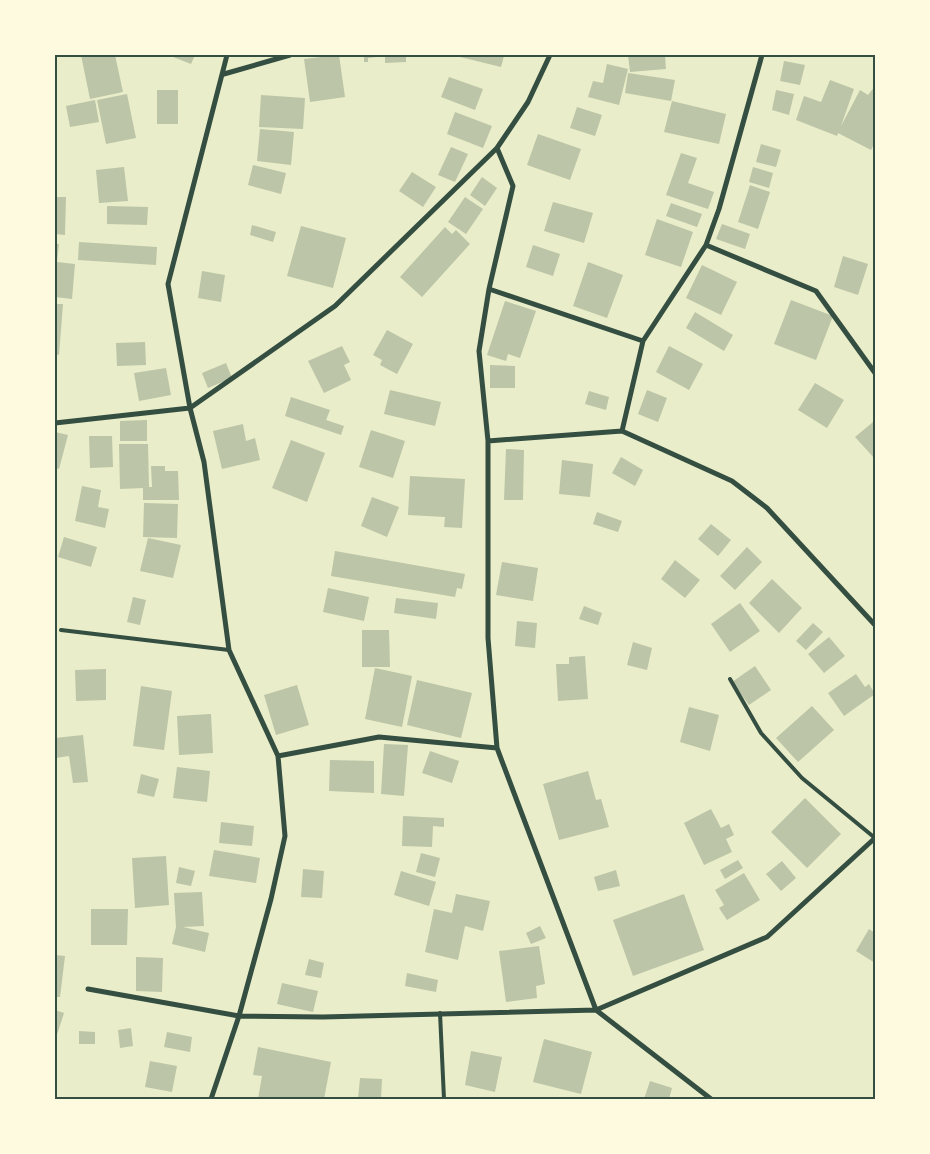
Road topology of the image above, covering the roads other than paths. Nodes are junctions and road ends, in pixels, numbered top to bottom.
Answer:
1 (227, 55) edge
2 (290, 55) edge
3 (550, 55) edge
4 (762, 55) edge
5 (224, 74) junction
6 (497, 148) junction
7 (706, 245) junction
8 (489, 289) junction
9 (642, 341) junction
10 (875, 373) edge
11 (190, 408) junction
12 (55, 423) edge
13 (622, 431) junction
14 (488, 441) junction
15 (875, 625) edge
16 (61, 630) dead end
17 (229, 650) junction
18 (730, 679) dead end
19 (497, 748) junction
20 (278, 756) junction
21 (875, 838) edge
22 (88, 989) dead end
23 (596, 1010) junction
24 (440, 1013) junction
25 (238, 1016) junction
26 (211, 1099) edge
27 (444, 1099) edge
28 (711, 1099) edge

1 - 5 street
2 - 5 street
3 - 6 street
4 - 7 street
5 - 11 street
6 - 8 street
6 - 11 street
7 - 9 street
7 - 10 street
8 - 9 street
8 - 14 street
9 - 13 street
11 - 12 street
11 - 17 street
13 - 14 street
13 - 15 street
14 - 19 street
16 - 17 lane
17 - 20 street
18 - 21 lane
19 - 20 street
19 - 23 street
20 - 25 street
21 - 23 street
22 - 25 street
23 - 24 street
23 - 28 street
24 - 25 street
24 - 27 lane
25 - 26 street

